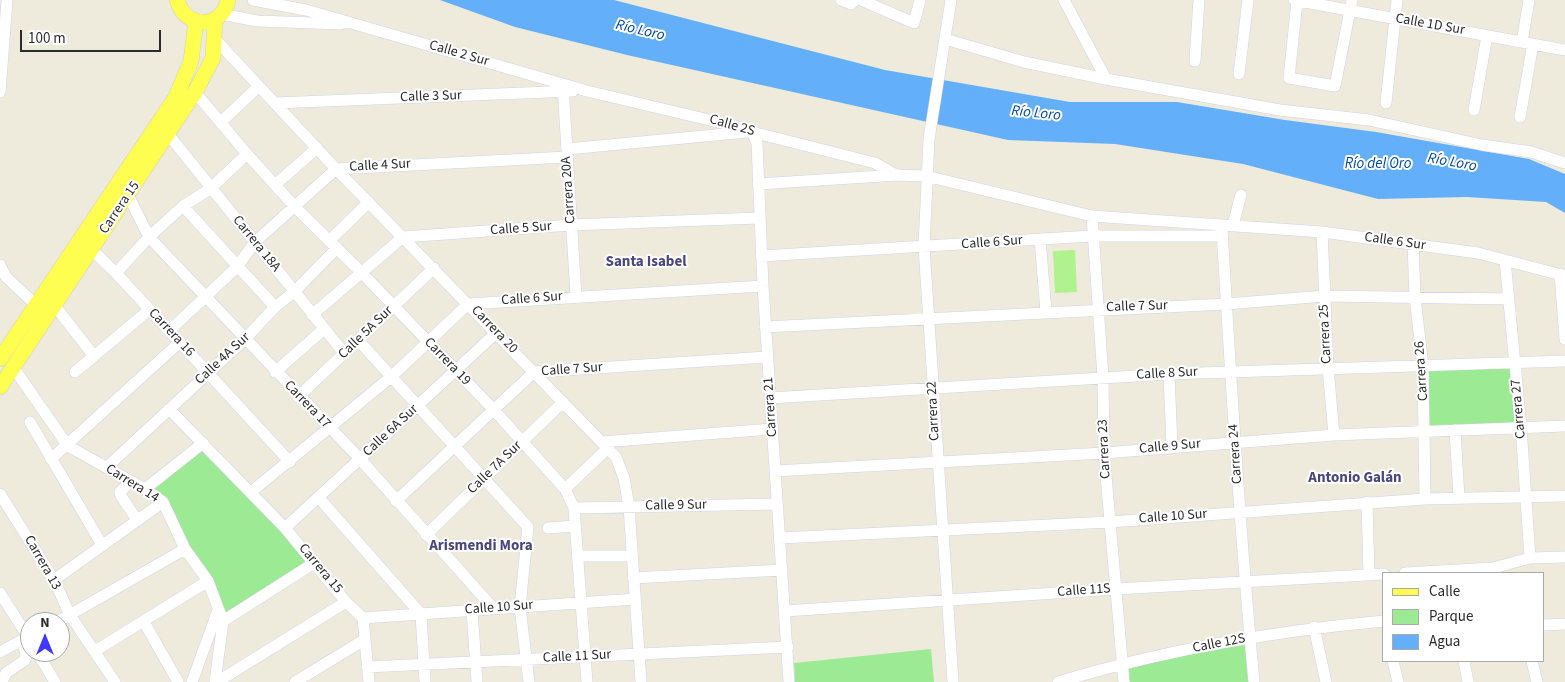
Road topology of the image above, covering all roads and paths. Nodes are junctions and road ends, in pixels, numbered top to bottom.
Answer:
1 (177, 0) edge
2 (228, 0) edge
3 (253, 0) edge
4 (920, 0) edge
5 (952, 0) edge
6 (1064, 0) edge
7 (1200, 0) edge
8 (1248, 0) edge
9 (1296, 0) edge
10 (1397, 0) edge
11 (1529, 0) edge
12 (852, 1) edge
13 (4, 5) edge
14 (1351, 6) edge
15 (218, 17) junction
16 (1394, 18) junction
17 (196, 21) junction
18 (356, 25) junction
19 (1487, 36) junction
20 (945, 38) junction
21 (215, 39) junction
22 (1527, 43) junction
23 (1565, 50) edge
24 (1, 57) edge
25 (1195, 61) dead end
26 (1239, 74) dead end
27 (1106, 79) junction
28 (259, 86) junction
29 (563, 88) junction
30 (0, 92) edge
31 (195, 92) junction
32 (275, 103) junction
33 (1386, 103) dead end
34 (1474, 110) dead end
35 (1520, 117) dead end
36 (222, 122) junction
37 (752, 132) junction
38 (168, 134) junction
39 (317, 148) junction
40 (567, 153) junction
41 (247, 154) junction
42 (1565, 163) edge
43 (336, 168) junction
44 (898, 175) junction
45 (926, 176) junction
46 (758, 184) junction
47 (275, 185) junction
48 (210, 189) junction
49 (128, 195) junction
50 (1241, 195) dead end
51 (370, 202) junction
52 (183, 206) junction
53 (294, 207) junction
54 (1092, 216) junction
55 (759, 218) junction
56 (571, 225) junction
57 (1234, 225) junction
58 (1222, 231) junction
59 (1322, 232) junction
60 (1092, 236) junction
61 (149, 237) junction
62 (403, 237) junction
63 (1040, 239) junction
64 (79, 240) junction
65 (254, 242) junction
66 (333, 244) junction
67 (1413, 244) junction
68 (924, 247) junction
69 (92, 248) junction
70 (761, 256) junction
71 (1506, 260) junction
72 (0, 265) edge
73 (237, 267) junction
74 (434, 268) junction
75 (116, 273) junction
76 (362, 273) junction
77 (1563, 275) edge
78 (762, 286) junction
79 (294, 292) junction
80 (205, 296) junction
81 (576, 296) junction
82 (1325, 296) junction
83 (1415, 297) junction
84 (1509, 299) junction
85 (468, 304) junction
86 (1226, 304) junction
87 (36, 306) junction
88 (55, 306) junction
89 (275, 307) junction
90 (393, 307) junction
91 (1097, 309) junction
92 (149, 310) junction
93 (1046, 312) junction
94 (312, 315) junction
95 (928, 318) junction
96 (765, 328) junction
97 (324, 329) junction
98 (169, 331) junction
99 (496, 333) junction
100 (245, 339) junction
101 (1565, 339) edge
102 (358, 340) junction
103 (180, 342) junction
104 (428, 342) junction
105 (344, 354) junction
106 (94, 356) junction
107 (767, 357) junction
108 (1565, 361) edge
109 (6, 363) edge
110 (1514, 363) junction
111 (1423, 367) junction
112 (1328, 368) junction
113 (456, 371) junction
114 (1232, 371) junction
115 (75, 372) dead end
116 (275, 372) junction
117 (534, 372) junction
118 (208, 373) junction
119 (1169, 374) junction
120 (391, 377) junction
121 (1102, 378) junction
122 (0, 387) edge
123 (933, 387) junction
124 (298, 396) junction
125 (770, 398) junction
126 (563, 402) junction
127 (418, 406) junction
128 (169, 409) junction
129 (493, 409) junction
130 (30, 422) dead end
131 (1565, 426) edge
132 (1521, 427) junction
133 (328, 428) junction
134 (772, 429) junction
135 (1455, 430) junction
136 (1424, 432) junction
137 (1334, 435) junction
138 (522, 442) junction
139 (203, 443) junction
140 (1234, 443) junction
141 (605, 445) junction
142 (68, 446) junction
143 (455, 446) junction
144 (1172, 446) junction
145 (1104, 453) junction
146 (51, 459) junction
147 (360, 459) junction
148 (937, 461) junction
149 (290, 462) junction
150 (106, 468) junction
151 (775, 471) junction
152 (484, 478) junction
153 (131, 481) junction
154 (145, 489) junction
155 (565, 489) junction
156 (251, 492) junction
157 (0, 494) edge
158 (1565, 496) edge
159 (1525, 497) junction
160 (319, 498) junction
161 (1459, 498) junction
162 (1426, 499) junction
163 (396, 500) junction
164 (163, 502) junction
165 (1367, 502) junction
166 (777, 504) junction
167 (629, 507) junction
168 (574, 508) junction
169 (1240, 512) junction
170 (137, 520) junction
171 (1110, 522) junction
172 (575, 526) junction
173 (285, 528) junction
174 (548, 528) dead end
175 (941, 530) junction
176 (426, 535) junction
177 (780, 538) junction
178 (102, 545) junction
179 (185, 549) junction
180 (578, 556) junction
181 (632, 556) junction
182 (1565, 557) edge
183 (1530, 558) junction
184 (314, 563) junction
185 (782, 570) junction
186 (1493, 571) edge
187 (1449, 572) edge
188 (1382, 574) edge
189 (1369, 575) junction
190 (633, 578) junction
191 (54, 580) junction
192 (208, 581) junction
193 (1245, 582) junction
194 (1116, 589) junction
195 (0, 593) edge
196 (635, 599) junction
197 (947, 601) junction
198 (346, 602) junction
199 (581, 603) junction
200 (520, 607) junction
201 (494, 609) junction
202 (218, 610) junction
203 (472, 610) junction
204 (785, 611) junction
205 (69, 612) edge
206 (421, 614) junction
207 (70, 615) joint
208 (363, 618) junction
209 (223, 621) junction
210 (1382, 621) edge
211 (144, 622) junction
212 (1565, 624) edge
213 (1545, 625) edge
214 (20, 627) edge
215 (1314, 628) junction
216 (1250, 638) junction
217 (364, 640) junction
218 (20, 642) edge
219 (788, 647) junction
220 (95, 650) junction
221 (0, 652) edge
222 (639, 654) junction
223 (585, 656) junction
224 (526, 659) junction
225 (22, 662) edge
226 (43, 662) edge
227 (475, 662) junction
228 (1123, 662) junction
229 (1393, 662) edge
230 (1464, 662) edge
231 (1532, 662) edge
232 (424, 664) junction
233 (367, 667) junction
234 (2, 682) edge
235 (55, 682) edge
236 (115, 682) edge
237 (178, 682) edge
238 (192, 682) edge
239 (216, 682) edge
240 (295, 682) edge
241 (368, 682) edge
242 (424, 682) edge
243 (477, 682) edge
244 (529, 682) edge
245 (586, 682) edge
246 (641, 682) edge
247 (789, 682) edge
248 (953, 682) edge
249 (1058, 682) edge
250 (1124, 682) edge
251 (1254, 682) edge
252 (1326, 682) edge
253 (1398, 682) edge
254 (1468, 682) edge
255 (1537, 682) edge

1 - 17 main road
2 - 15 main road
3 - 18 street, Calle 2 Sur
4 - 12 street
5 - 20 street
6 - 27 street
7 - 25 street
8 - 26 street
9 - 14 street, Calle 1D Sur
9 - 14 street
10 - 16 street
11 - 22 street
13 - 24 street
14 - 16 street, Calle 1D Sur
15 - 17 main road
15 - 18 street, Calle 2 Sur
15 - 21 main road, Carrera 15
16 - 19 street, Calle 1D Sur
16 - 33 street
17 - 64 main road, Carrera 15
18 - 29 street, Calle 2 Sur
19 - 22 street, Calle 1D Sur
19 - 34 street
20 - 27 street
20 - 45 street, Carrera 22
21 - 28 street, Carrera 20
21 - 31 main road, Carrera 15
22 - 23 street, Calle 1D Sur
22 - 35 street
24 - 30 street
27 - 42 street
28 - 32 street, Carrera 20
28 - 36 street
29 - 32 street, Calle 3 Sur
29 - 37 street, Calle 2S
29 - 40 street, Carrera 20A
31 - 36 street, Carrera 19
31 - 38 main road, Carrera 15
32 - 39 street, Carrera 20
36 - 41 street, Carrera 19
37 - 40 street, Calle 4 Sur
37 - 44 street, Calle 2S
37 - 46 street, Carrera 21
38 - 48 street, Carrera 18A
38 - 49 main road, Carrera 15
39 - 43 street, Carrera 20
39 - 47 street
40 - 43 street, Calle 4 Sur
40 - 56 street, Carrera 20A
41 - 47 street, Carrera 19
41 - 48 street
43 - 51 street, Carrera 20
43 - 53 street, Calle 4 Sur
44 - 45 street
44 - 46 street
45 - 54 street
45 - 68 street, Carrera 22
46 - 55 street, Carrera 21
47 - 53 street, Carrera 19
48 - 52 street
48 - 65 street, Carrera 18A
49 - 61 street, Carrera 17
49 - 69 main road, Carrera 15
50 - 57 street
51 - 62 street, Carrera 20
51 - 66 street, Calle 4A Sur
52 - 61 street
52 - 73 street
53 - 65 street, Calle 4 Sur
53 - 66 street, Carrera 19
54 - 58 street
54 - 60 street, Carrera 23
55 - 56 street, Calle 5 Sur
55 - 70 street, Carrera 21
56 - 62 street, Calle 5 Sur
56 - 81 street, Carrera 20A
57 - 58 street, Calle 6 Sur
57 - 59 street, Calle 6 Sur
58 - 60 street, Calle 6 Sur
58 - 86 street, Carrera 24
59 - 67 street, Calle 6 Sur
59 - 82 street, Carrera 25
60 - 63 street, Calle 6 Sur
60 - 91 street, Carrera 23
61 - 75 street
61 - 80 street, Carrera 17
62 - 74 street, Carrera 20
62 - 76 street
63 - 68 street, Calle 6 Sur
63 - 93 street
64 - 69 street, Carrera 16
64 - 87 main road, Carrera 15
65 - 73 street, Calle 4 Sur
65 - 79 street, Carrera 18A
66 - 76 street, Carrera 19
66 - 79 street, Calle 4A Sur
67 - 71 street, Calle 6 Sur
67 - 83 street, Carrera 26
68 - 70 street, Calle 6 Sur
68 - 95 street, Carrera 22
69 - 75 street, Carrera 16
69 - 88 main road, Carrera 15
70 - 78 street, Carrera 21
71 - 77 street, Calle 6 Sur
71 - 84 street, Carrera 27
72 - 87 street
73 - 80 street, Calle 4 Sur
73 - 89 street
74 - 85 street, Carrera 20
74 - 90 street, Calle 5A Sur
75 - 92 street, Carrera 16
76 - 90 street, Carrera 19
76 - 94 street
77 - 101 street
78 - 81 street, Calle 6 Sur
78 - 96 street, Carrera 21
79 - 89 street, Calle 4A Sur
79 - 94 street, Carrera 18A
80 - 98 street, Calle 4 Sur
80 - 100 street, Carrera 17
81 - 85 street, Calle 6 Sur
82 - 83 street, Calle 7 Sur
82 - 86 street, Calle 7 Sur
82 - 112 street, Carrera 25
83 - 84 street, Calle 7 Sur
83 - 111 street, Carrera 26
84 - 110 street, Carrera 27
85 - 99 street, Carrera 20
85 - 104 street
86 - 91 street, Calle 7 Sur
86 - 114 street, Carrera 24
87 - 109 main road, Carrera 15
88 - 106 street
88 - 109 main road, Carrera 15
89 - 100 street, Calle 4A Sur
90 - 102 street, Calle 5A Sur
90 - 104 street, Carrera 19
91 - 93 street, Calle 7 Sur
91 - 121 street, Carrera 23
92 - 98 street, Carrera 16
92 - 106 street
93 - 95 street, Calle 7 Sur
94 - 97 street, Carrera 18A
95 - 96 street, Calle 7 Sur
95 - 123 street, Carrera 22
96 - 107 street, Carrera 21
97 - 105 street, Carrera 18A
97 - 116 street
98 - 103 street, Carrera 16
99 - 113 street, Calle 6A Sur
99 - 117 street, Carrera 20
100 - 116 street, Carrera 17
100 - 118 street, Calle 4A Sur
102 - 105 street, Calle 5A Sur
102 - 120 street
103 - 118 street, Carrera 16
103 - 142 street
104 - 113 street, Carrera 19
104 - 120 street
105 - 124 street, Calle 5A Sur
106 - 115 street
107 - 117 street, Calle 7 Sur
107 - 125 street, Carrera 21
108 - 110 street, Calle 8 Sur
109 - 122 main road, Carrera 15
109 - 142 street, Carrera 14
110 - 111 street, Calle 8 Sur
110 - 132 street, Carrera 27
111 - 112 street, Calle 8 Sur
111 - 136 street, Carrera 26
112 - 114 street, Calle 8 Sur
112 - 137 street, Carrera 25
113 - 127 street, Calle 6A Sur
113 - 129 street, Carrera 19
114 - 119 street, Calle 8 Sur
114 - 140 street, Carrera 24
116 - 124 street, Carrera 17
117 - 126 street, Carrera 20
117 - 129 street, Calle 7 Sur
118 - 128 street, Calle 4A Sur
118 - 149 street, Carrera 16
119 - 121 street, Calle 8 Sur
119 - 144 street
120 - 127 street
120 - 133 street
121 - 123 street, Calle 8 Sur
121 - 145 street, Carrera 23
123 - 125 street, Calle 8 Sur
123 - 148 street, Carrera 22
124 - 133 street, Carrera 17
125 - 134 street, Carrera 21
126 - 138 street, Calle 7A Sur
126 - 141 street, Carrera 20
127 - 143 street
127 - 147 street, Calle 6A Sur
128 - 139 street, Carrera 15
128 - 150 street, Calle 4A Sur
129 - 138 street, Carrera 19
129 - 143 street, Calle 7 Sur
130 - 146 street
131 - 132 street, Calle 9 Sur
132 - 135 street, Calle 9 Sur
132 - 159 street, Carrera 27
133 - 147 street, Carrera 17
133 - 149 street
134 - 141 street
134 - 151 street, Carrera 21
135 - 136 street, Calle 9 Sur
135 - 161 street
136 - 137 street, Calle 9 Sur
136 - 162 street, Carrera 26
137 - 140 street, Calle 9 Sur
138 - 152 street, Calle 7A Sur
138 - 155 street, Carrera 19
139 - 154 street
139 - 156 street, Carrera 15
140 - 144 street, Calle 9 Sur
140 - 169 street, Carrera 24
141 - 155 street
141 - 167 street, Carrera 20
142 - 146 street
142 - 150 street, Carrera 14
143 - 152 street
143 - 163 street, Calle 7 Sur
144 - 145 street, Calle 9 Sur
145 - 148 street, Calle 9 Sur
145 - 171 street, Carrera 23
146 - 178 street
147 - 160 street, Calle 6A Sur
147 - 163 street, Carrera 17
148 - 151 street, Calle 9 Sur
148 - 175 street, Carrera 22
149 - 156 street
150 - 153 street, Carrera 14
151 - 166 street, Carrera 21
152 - 176 street, Calle 7A Sur
152 - 200 street
153 - 154 street, Carrera 14
153 - 170 street
154 - 164 street, Carrera 14
155 - 168 street, Carrera 19
156 - 173 street, Carrera 15
157 - 191 street, Carrera 13
158 - 159 street, Calle 10 Sur
159 - 161 street, Calle 10 Sur
159 - 183 street, Carrera 27
160 - 173 street, Calle 6A Sur
160 - 206 street
161 - 162 street, Calle 10 Sur
162 - 165 street, Calle 10 Sur
163 - 176 street, Carrera 17
164 - 170 street
164 - 179 street, Carrera 14
165 - 169 street, Calle 10 Sur
165 - 189 street
166 - 167 street, Calle 9 Sur
166 - 177 street, Carrera 21
167 - 168 street, Calle 9 Sur
167 - 181 street, Carrera 20
168 - 172 street, Carrera 19
169 - 171 street, Calle 10 Sur
169 - 193 street, Carrera 24
170 - 178 street
171 - 175 street, Calle 10 Sur
171 - 194 street, Carrera 23
172 - 174 street
172 - 180 street, Carrera 19
173 - 184 street, Carrera 15
175 - 177 street, Calle 10 Sur
175 - 197 street, Carrera 22
176 - 201 street, Carrera 17
177 - 185 street, Carrera 21
178 - 191 street
179 - 192 street, Carrera 14
179 - 207 street
180 - 181 street
180 - 199 street, Carrera 19
181 - 190 street, Carrera 20
182 - 183 street
183 - 186 street
184 - 198 street, Carrera 15
184 - 209 street
185 - 190 street
185 - 204 street, Carrera 21
186 - 187 street
188 - 189 street, Calle 11S
189 - 193 street, Calle 11S
190 - 196 street, Carrera 20
191 - 205 street, Carrera 13
192 - 202 street, Carrera 14
192 - 211 street
193 - 194 street, Calle 11S
193 - 216 street, Carrera 24
194 - 197 street, Calle 11S
194 - 228 street, Carrera 23
195 - 214 street
196 - 199 street, Calle 10 Sur
196 - 222 street, Carrera 20
197 - 204 street, Calle 11S
197 - 248 street, Carrera 22
198 - 208 street, Carrera 15
198 - 239 street
199 - 200 street, Calle 10 Sur
199 - 223 street, Carrera 19
200 - 201 street, Calle 10 Sur
200 - 224 street
201 - 203 street, Calle 10 Sur
202 - 209 street, Carrera 14
202 - 238 street
203 - 206 street, Calle 10 Sur
203 - 227 street
204 - 219 street, Carrera 21
206 - 208 street, Calle 10 Sur
206 - 232 street
207 - 220 street, Carrera 13
208 - 217 street
209 - 239 street
210 - 215 street, Calle 12S
211 - 220 street
211 - 237 street
212 - 213 street
215 - 216 street, Calle 12S
215 - 252 street
216 - 228 street, Calle 12S
216 - 251 street, Carrera 24
217 - 233 street
217 - 240 street
218 - 221 street
219 - 222 street, Calle 11 Sur
219 - 247 street, Carrera 21
220 - 236 street, Carrera 13
222 - 223 street, Calle 11 Sur
222 - 246 street, Carrera 20
223 - 224 street, Calle 11 Sur
223 - 245 street, Carrera 19
224 - 227 street, Calle 11 Sur
224 - 244 street
225 - 234 street
226 - 235 street
227 - 232 street, Calle 11 Sur
227 - 243 street
228 - 249 street, Calle 12S
228 - 250 street, Carrera 23
229 - 253 street
230 - 254 street
231 - 255 street
232 - 233 street, Calle 11 Sur
232 - 242 street
233 - 241 street

